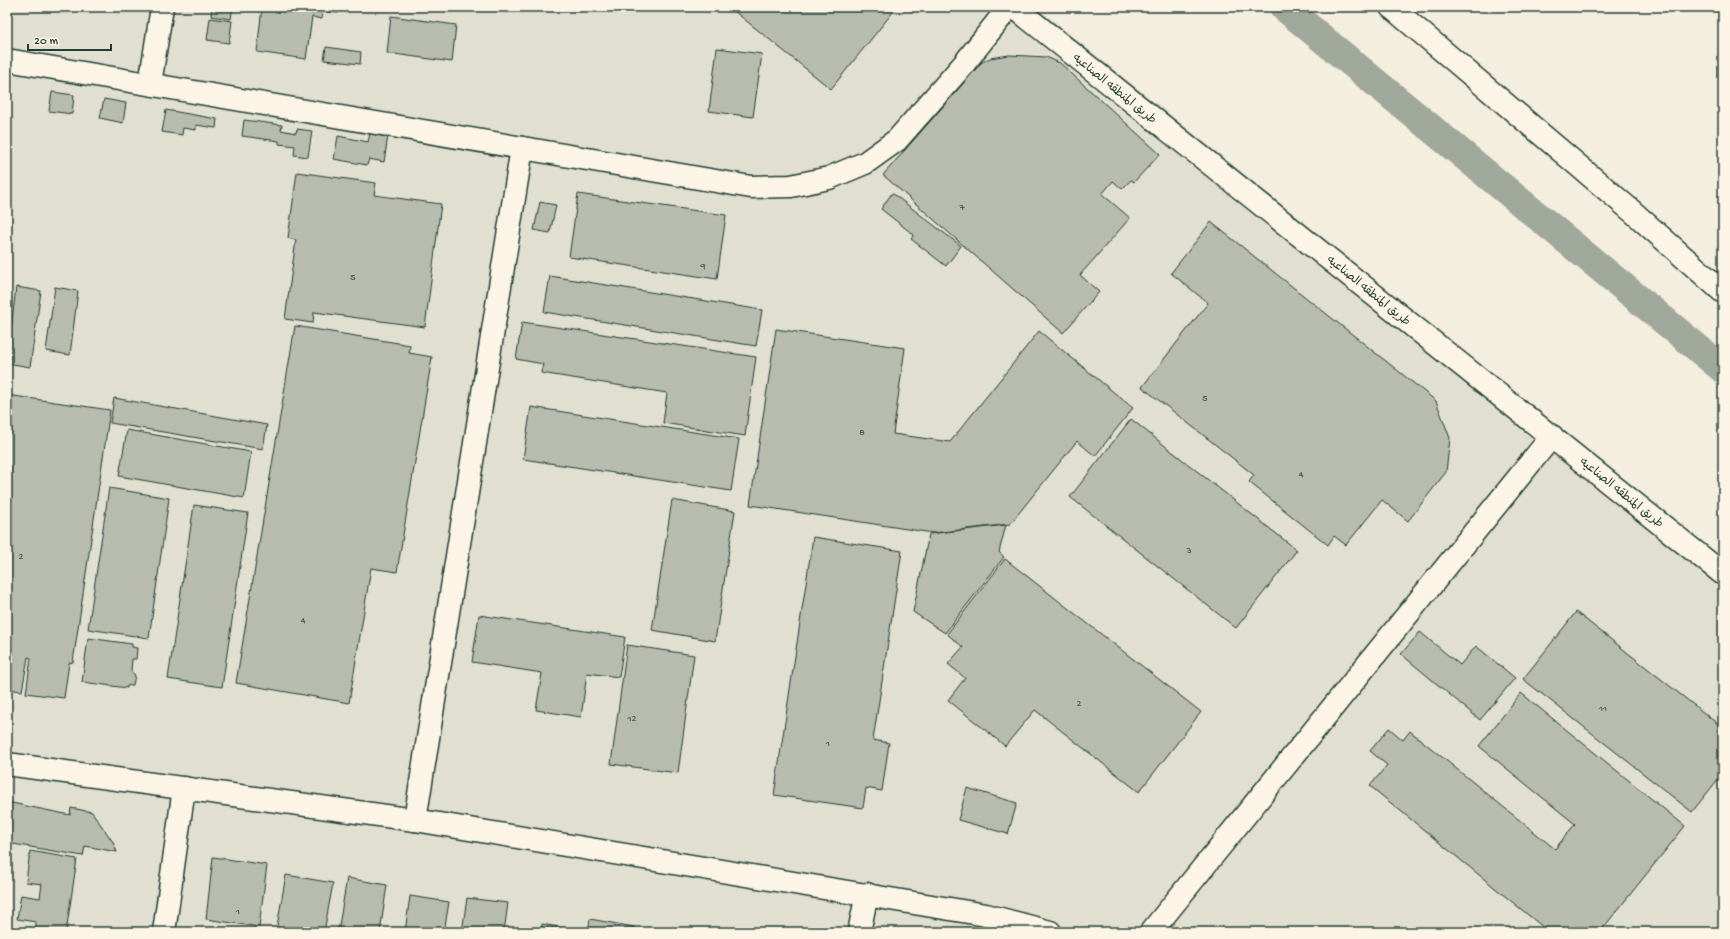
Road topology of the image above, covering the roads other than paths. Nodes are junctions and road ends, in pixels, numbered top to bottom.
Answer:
1 (162, 7) edge
2 (1009, 7) edge
3 (1014, 7) edge
4 (1391, 7) edge
5 (7, 60) edge
6 (150, 84) junction
7 (522, 148) junction
8 (1723, 292) edge
9 (1552, 436) junction
10 (1723, 574) edge
11 (7, 764) edge
12 (184, 788) junction
13 (415, 820) junction
14 (867, 894) junction
15 (164, 932) edge
16 (859, 932) edge
17 (1050, 932) edge
18 (1151, 932) edge

1 - 6 main road
2 - 7 main road
3 - 9 main road, طريق المنطقه الصناعيه
4 - 8 main road
5 - 6 main road
6 - 7 main road
7 - 13 main road
9 - 10 main road, طريق المنطقه الصناعيه
9 - 18 main road
11 - 12 main road
12 - 13 main road
12 - 15 main road
13 - 14 main road
14 - 16 main road
14 - 17 main road

